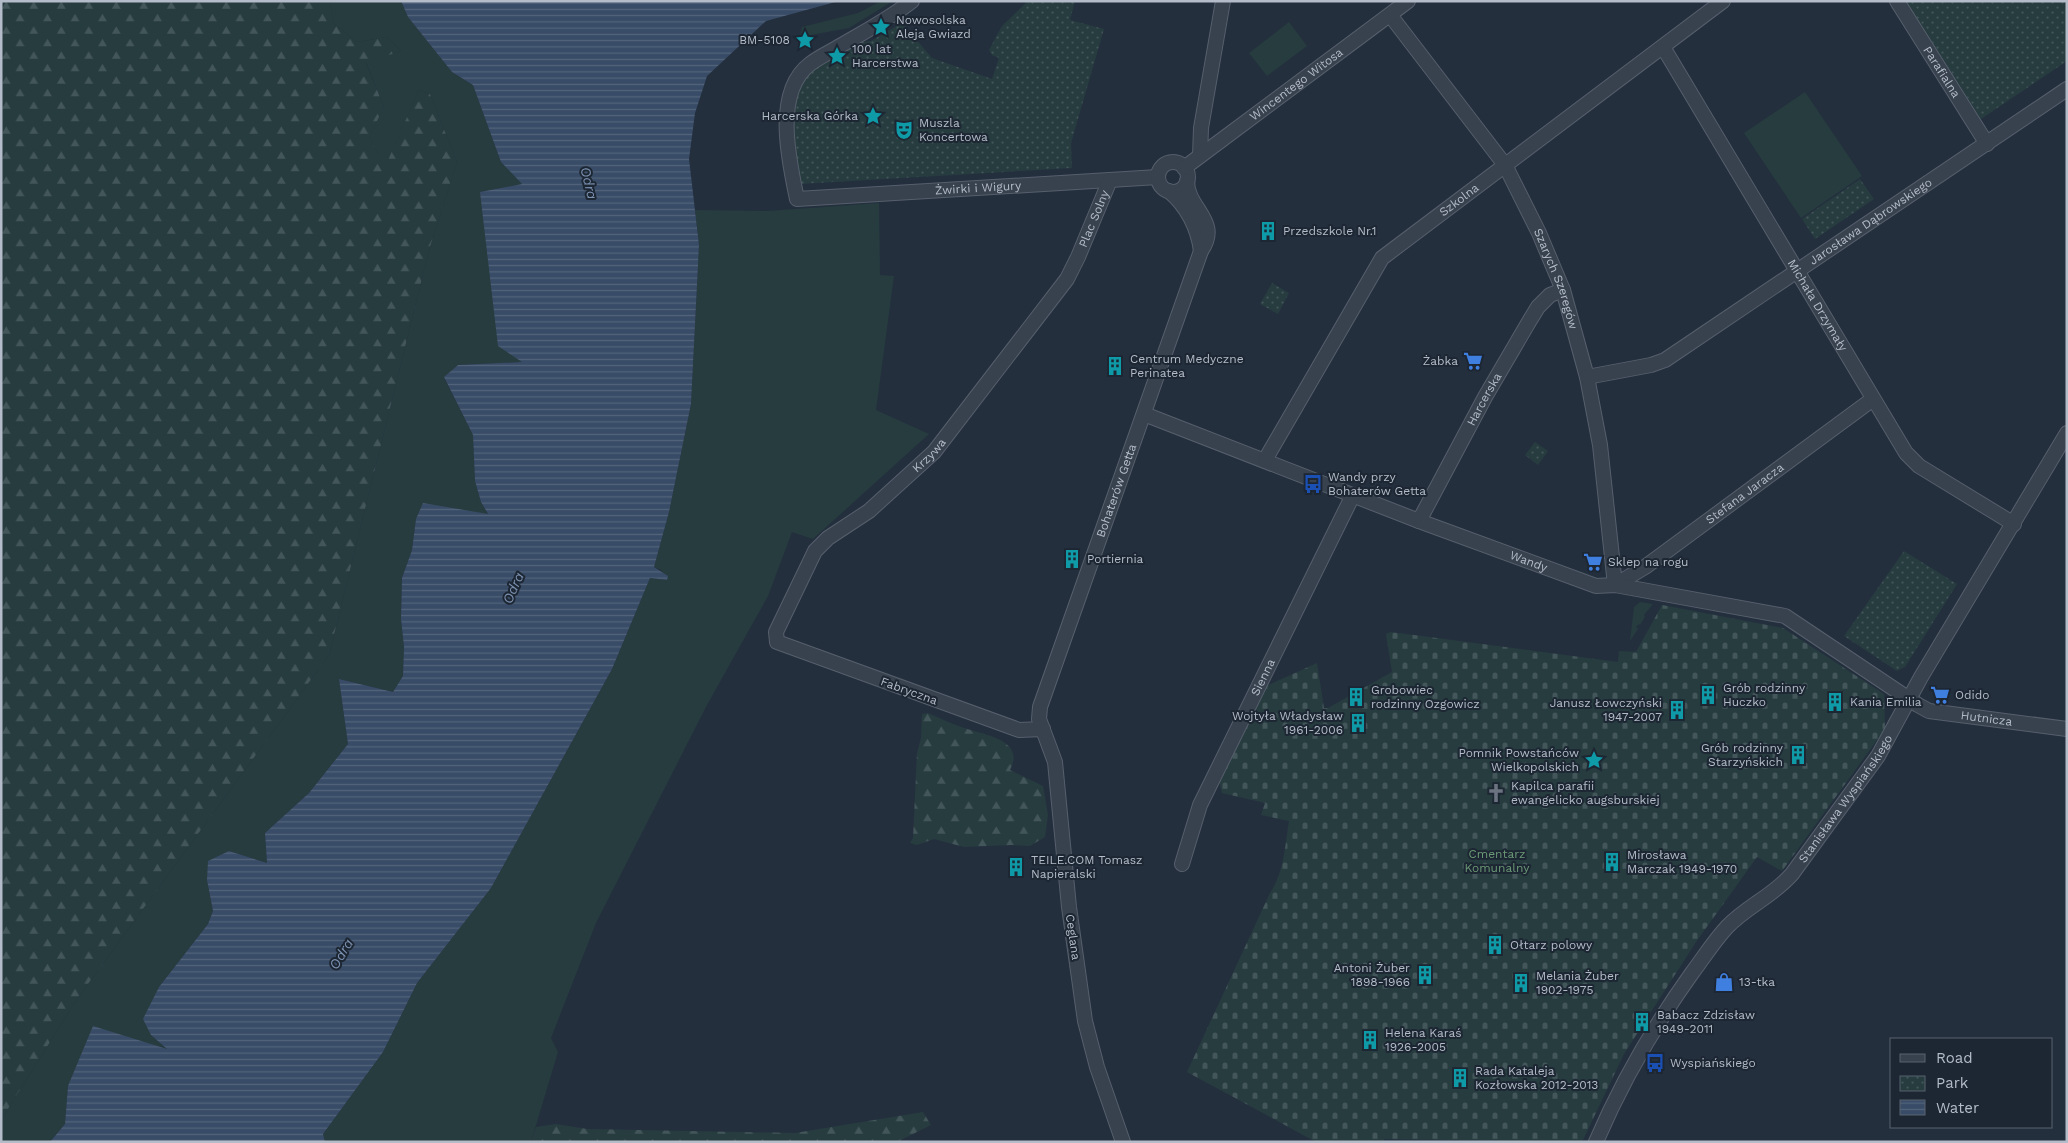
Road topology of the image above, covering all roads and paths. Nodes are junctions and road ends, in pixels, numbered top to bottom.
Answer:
1 (912, 1) edge
2 (1223, 1) edge
3 (1408, 1) edge
4 (1723, 1) edge
5 (1897, 1) edge
6 (1390, 15) junction
7 (1663, 46) junction
8 (2067, 89) edge
9 (1987, 144) junction
10 (1200, 156) junction
11 (1504, 165) junction
12 (1186, 174) junction
13 (1158, 177) junction
14 (1110, 180) junction
15 (1169, 191) junction
16 (1201, 251) junction
17 (1078, 257) joint
18 (1797, 271) junction
19 (1563, 290) junction
20 (1587, 377) junction
21 (1873, 399) junction
22 (1144, 414) junction
23 (2067, 434) edge
24 (1265, 460) junction
25 (1353, 495) junction
26 (1419, 520) junction
27 (2014, 524) junction
28 (1615, 585) junction
29 (776, 642) joint
30 (1909, 699) junction
31 (2067, 729) edge
32 (1043, 730) junction
33 (1182, 864) dead end
34 (1123, 1142) edge
35 (1596, 1142) edge

1 - 14 street, Żwirki i Wigury
2 - 10 street
3 - 6 street, Wincentego Witosa
4 - 7 street, Szkolna
5 - 9 street, Parafialna
6 - 10 street, Wincentego Witosa
6 - 11 street, Szarych Szeregów
7 - 11 street, Szkolna
7 - 18 street, Michała Drzymały
8 - 9 street, Jarosława Dąbrowskiego
9 - 18 street, Jarosława Dąbrowskiego
10 - 12 street, Wincentego Witosa
11 - 19 street, Szarych Szeregów
11 - 24 street, Szkolna
12 - 13 street
12 - 15 street
12 - 16 street, Bohaterów Getta
13 - 14 street, Żwirki i Wigury
13 - 15 street
14 - 17 street, Plac Solny
15 - 16 street
16 - 22 street, Bohaterów Getta
17 - 29 street, Krzywa
18 - 20 street, Jarosława Dąbrowskiego
18 - 21 street, Michała Drzymały
19 - 20 street, Szarych Szeregów
19 - 26 street, Harcerska
20 - 28 street, Szarych Szeregów
21 - 27 street, Michała Drzymały
21 - 28 street, Stefana Jaracza
22 - 24 street, Wandy
22 - 32 street, Bohaterów Getta
23 - 27 street, Stanisława Wyspiańskiego
24 - 25 street, Wandy
25 - 26 street, Wandy
25 - 33 street, Sienna
26 - 28 street, Wandy
27 - 30 street, Stanisława Wyspiańskiego
28 - 30 street, Wandy
29 - 32 street, Fabryczna
30 - 31 street, Hutnicza
30 - 35 street, Stanisława Wyspiańskiego
32 - 34 street, Ceglana

